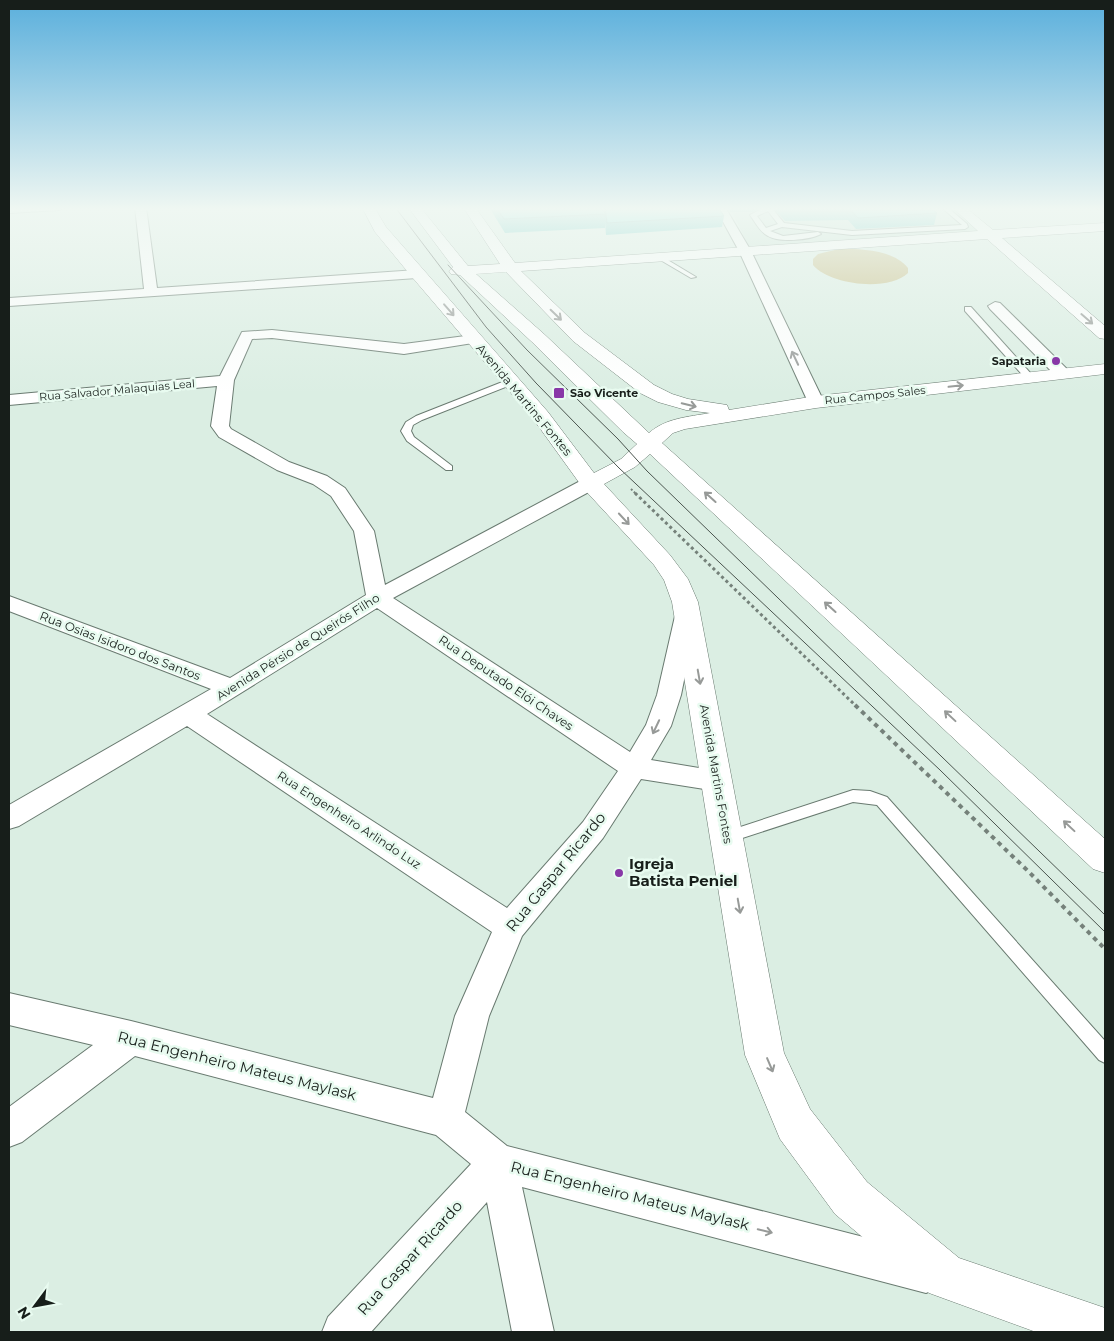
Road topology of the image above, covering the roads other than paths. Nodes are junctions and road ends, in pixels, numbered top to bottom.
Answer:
1 (148, 270) edge
2 (413, 270) edge
3 (478, 270) edge
4 (512, 270) edge
5 (680, 270) edge
6 (754, 270) edge
7 (1031, 270) edge
8 (449, 271) junction
9 (417, 274) junction
10 (693, 277) dead end
11 (151, 292) junction
12 (9, 302) edge
13 (996, 306) dead end
14 (968, 309) dead end
15 (1105, 334) edge
16 (473, 339) junction
17 (1105, 369) edge
18 (1063, 374) junction
19 (1030, 378) junction
20 (226, 380) junction
21 (510, 382) junction
22 (9, 400) edge
23 (816, 402) junction
24 (752, 412) junction
25 (652, 444) junction
26 (449, 468) dead end
27 (602, 478) junction
28 (377, 598) junction
29 (9, 603) edge
30 (687, 613) junction
31 (232, 688) junction
32 (188, 714) junction
33 (634, 768) junction
34 (717, 781) junction
35 (9, 818) edge
36 (727, 837) junction
37 (1105, 859) edge
38 (510, 927) junction
39 (9, 1009) edge
40 (131, 1038) junction
41 (1105, 1054) edge
42 (445, 1119) junction
43 (9, 1129) edge
44 (498, 1162) junction
45 (945, 1277) junction
46 (343, 1332) edge
47 (533, 1332) edge
48 (1104, 1332) edge

1 - 11 street
2 - 9 main road, Avenida Martins Fontes
3 - 8 main road
4 -> 24 main road
5 - 10 lane
23 -> 6 street
7 -> 15 main road
8 - 9 main road
8 - 25 main road
9 - 11 street
9 -> 16 main road, Avenida Martins Fontes
11 - 12 street
13 - 18 street
14 - 19 lane
16 - 20 street
16 - 21 main road, Avenida Martins Fontes
17 - 18 main road, Rua Campos Sales
18 - 19 main road, Rua Campos Sales
23 -> 19 main road, Rua Campos Sales
20 - 22 street, Rua Salvador Malaquias Leal
20 - 28 street
21 - 26 lane
21 - 27 main road, Avenida Martins Fontes
23 - 24 main road, Rua Campos Sales
24 - 25 main road, Rua Campos Sales
25 - 27 main road, Rua Campos Sales
37 -> 25 main road
27 - 28 street, Avenida Pérsio de Queirós Filho
27 -> 30 main road, Avenida Martins Fontes
28 - 31 street, Avenida Pérsio de Queirós Filho
28 - 33 street, Rua Deputado Elói Chaves
29 - 31 street, Rua Osias Isidoro dos Santos
30 -> 33 street, Rua Gaspar Ricardo
30 -> 34 main road, Avenida Martins Fontes
31 - 32 street, Avenida Pérsio de Queirós Filho
32 - 35 street, Avenida Pérsio de Queirós Filho
32 - 38 street, Rua Engenheiro Arlindo Luz
33 - 34 street
33 - 38 street, Rua Gaspar Ricardo
34 - 36 main road, Avenida Martins Fontes
36 - 41 lane
36 -> 45 main road, Avenida Martins Fontes
38 - 42 street, Rua Gaspar Ricardo
39 - 40 street, Rua Engenheiro Mateus Maylask
40 - 42 street, Rua Engenheiro Mateus Maylask
40 - 43 street
42 - 44 street, Rua Engenheiro Mateus Maylask
44 -> 45 street, Rua Engenheiro Mateus Maylask
44 - 46 street, Rua Gaspar Ricardo
44 - 47 street
45 - 48 main road, Avenida Martins Fontes

